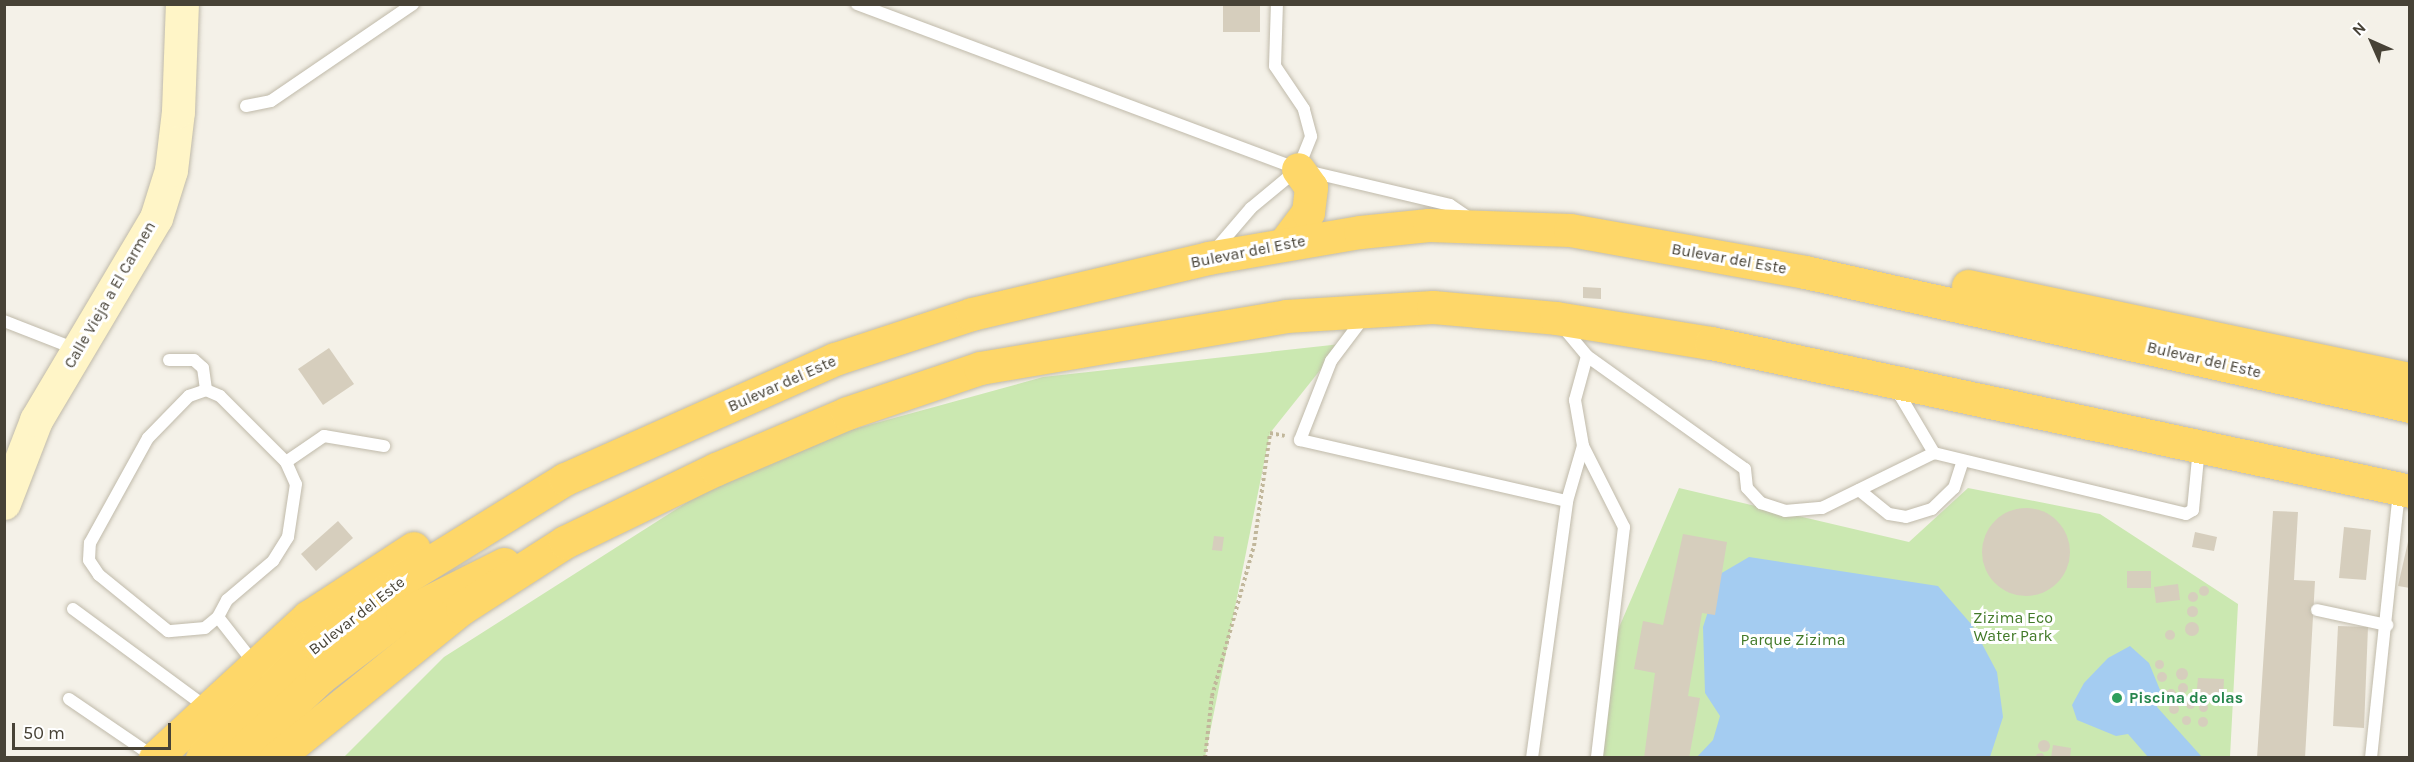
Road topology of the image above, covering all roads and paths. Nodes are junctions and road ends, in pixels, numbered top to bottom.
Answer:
1 (182, 4) edge
2 (413, 4) edge
3 (857, 4) edge
4 (1277, 4) edge
5 (246, 106) dead end
6 (1298, 170) junction
7 (1482, 226) junction
8 (1284, 244) junction
9 (1208, 258) junction
10 (1805, 272) junction
11 (1370, 310) junction
12 (1556, 318) junction
13 (4, 321) edge
14 (79, 351) junction
15 (1587, 356) junction
16 (169, 360) dead end
17 (2409, 379) edge
18 (1893, 383) junction
19 (206, 390) junction
20 (2409, 406) edge
21 (1300, 440) junction
22 (384, 446) dead end
23 (1583, 446) junction
24 (2199, 448) junction
25 (1934, 453) junction
26 (1963, 460) junction
27 (286, 462) junction
28 (565, 479) junction
29 (1859, 490) junction
30 (2404, 490) edge
31 (1568, 501) junction
32 (4, 503) edge
33 (565, 542) junction
34 (72, 609) dead end
35 (2317, 610) dead end
36 (218, 617) junction
37 (2387, 625) junction
38 (254, 663) junction
39 (69, 699) dead end
40 (206, 707) junction
41 (155, 757) edge
42 (202, 758) edge
43 (235, 758) edge
44 (276, 758) edge
45 (1205, 758) edge
46 (1532, 758) edge
47 (1597, 758) edge
48 (2371, 758) edge

1 - 14 street, Calle Vieja a El Carmen
2 - 5 lane
3 - 6 lane
4 - 6 lane
6 - 7 lane
6 - 8 highway
6 - 9 lane
7 - 8 highway, Bulevar del Este
7 - 10 highway, Bulevar del Este
8 - 9 highway, Bulevar del Este
9 - 28 highway, Bulevar del Este
10 - 17 highway
10 - 20 highway, Bulevar del Este
11 - 12 highway
11 - 21 lane
11 - 33 highway
12 - 15 lane
12 - 18 highway
13 - 14 lane
14 - 32 street, Calle Vieja a El Carmen
15 - 23 lane
15 - 29 lane
16 - 19 lane
18 - 24 highway
18 - 25 lane
19 - 27 lane
19 - 36 lane
21 - 31 lane
21 - 45 path
22 - 27 lane
23 - 31 lane
23 - 47 lane
24 - 26 lane
24 - 30 highway
25 - 26 lane
25 - 29 lane
26 - 29 lane
27 - 36 lane
28 - 38 highway
28 - 42 highway, Bulevar del Este
30 - 37 lane
31 - 46 lane
33 - 43 highway
33 - 44 highway
34 - 40 lane
35 - 37 lane
36 - 38 lane
37 - 48 lane
38 - 40 highway
39 - 41 lane
40 - 41 highway

